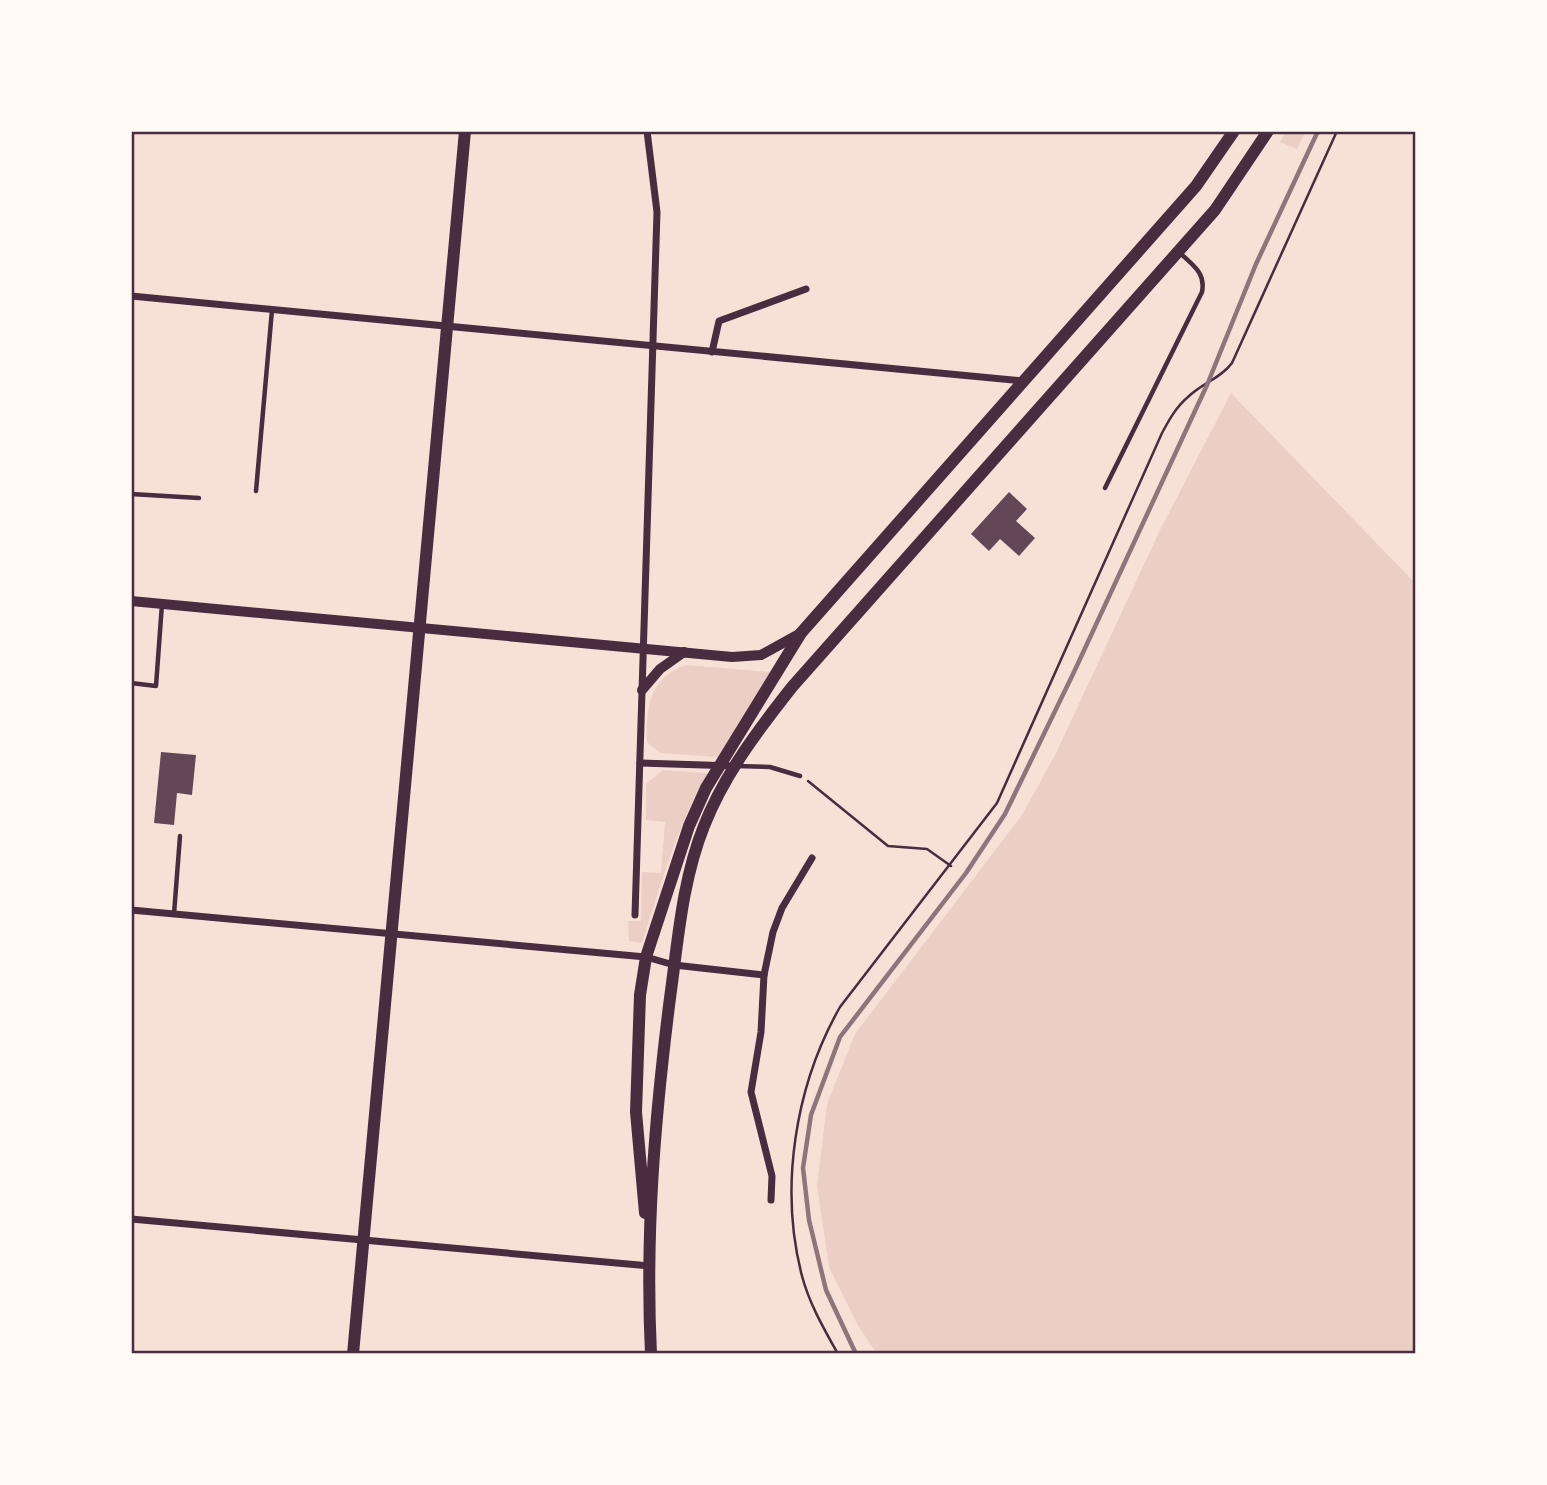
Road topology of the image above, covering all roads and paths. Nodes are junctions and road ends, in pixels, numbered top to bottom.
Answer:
1 (466, 131) edge
2 (647, 131) edge
3 (1234, 131) edge
4 (1268, 131) edge
5 (1337, 131) edge
6 (1178, 251) junction
7 (806, 289) dead end
8 (131, 296) edge
9 (272, 310) junction
10 (448, 326) junction
11 (653, 346) junction
12 (712, 352) junction
13 (1025, 381) junction
14 (1105, 488) dead end
15 (256, 491) dead end
16 (131, 494) edge
17 (199, 498) dead end
18 (131, 601) edge
19 (162, 604) junction
20 (420, 628) junction
21 (801, 633) junction
22 (643, 649) junction
23 (684, 652) junction
24 (131, 683) edge
25 (642, 690) junction
26 (640, 763) junction
27 (719, 765) junction
28 (735, 766) junction
29 (800, 776) joint
30 (180, 836) dead end
31 (812, 858) dead end
32 (951, 866) junction
33 (131, 910) edge
34 (174, 914) junction
35 (635, 915) dead end
36 (391, 934) junction
37 (646, 957) junction
38 (674, 965) junction
39 (764, 975) junction
40 (771, 1200) dead end
41 (131, 1219) edge
42 (363, 1240) junction
43 (650, 1266) junction
44 (353, 1354) edge
45 (650, 1354) edge
46 (838, 1354) edge

1 - 10 main road
2 - 11 street
3 - 13 main road
4 - 6 main road
5 - 32 path
6 - 14 lane
6 - 28 main road
7 - 12 street
8 - 9 street
9 - 10 street
9 - 15 lane
10 - 11 street
10 - 20 main road
11 - 12 street
11 - 22 street
12 - 13 street
13 - 21 main road
16 - 17 lane
18 - 19 street
19 - 20 street
19 - 24 lane
20 - 22 street
20 - 36 main road
21 - 23 street
21 - 27 main road
22 - 23 street
22 - 25 street
23 - 25 street
25 - 26 street
26 - 27 street
26 - 35 street
27 - 28 street
27 - 37 main road
28 - 29 lane
28 - 38 main road
29 - 32 path
30 - 34 lane
31 - 39 street
32 - 46 path
33 - 34 street
34 - 36 street
36 - 37 street
36 - 42 main road
37 - 38 street
37 - 43 main road
38 - 39 street
38 - 43 main road
39 - 40 street
41 - 42 street
42 - 43 street
42 - 44 main road
43 - 45 main road

